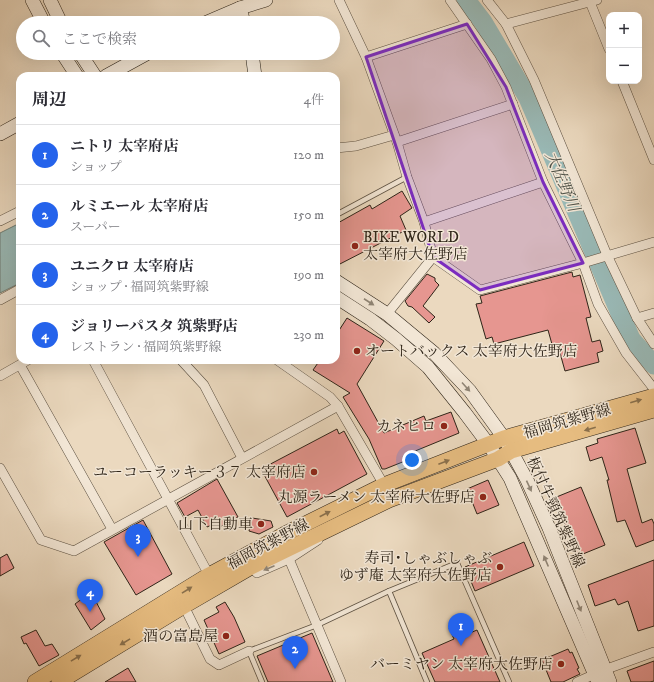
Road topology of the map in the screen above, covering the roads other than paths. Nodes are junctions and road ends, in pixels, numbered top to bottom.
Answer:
1 (32, 0) edge
2 (50, 0) edge
3 (266, 0) edge
4 (339, 0) edge
5 (450, 0) edge
6 (487, 0) edge
7 (593, 1) edge
8 (240, 8) junction
9 (40, 16) edge
10 (58, 16) edge
11 (221, 16) edge
12 (242, 16) edge
13 (467, 24) junction
14 (506, 24) junction
15 (609, 48) edge
16 (366, 58) junction
17 (67, 60) edge
18 (85, 60) edge
19 (135, 60) edge
20 (253, 60) edge
21 (74, 72) edge
22 (92, 72) edge
23 (113, 72) edge
24 (254, 72) edge
25 (623, 84) edge
26 (512, 104) junction
27 (16, 125) edge
28 (0, 134) edge
29 (396, 138) junction
30 (340, 148) edge
31 (654, 160) edge
32 (407, 177) junction
33 (543, 182) junction
34 (16, 213) edge
35 (340, 213) edge
36 (0, 222) edge
37 (424, 222) junction
38 (654, 242) edge
39 (607, 255) junction
40 (433, 257) junction
41 (583, 263) junction
42 (340, 284) edge
43 (16, 291) edge
44 (0, 300) edge
45 (340, 300) edge
46 (654, 312) edge
47 (387, 314) junction
48 (637, 318) junction
49 (654, 344) edge
50 (21, 364) edge
51 (25, 364) edge
52 (95, 364) edge
53 (186, 364) edge
54 (283, 364) edge
55 (0, 376) edge
56 (654, 389) edge
57 (654, 396) edge
58 (338, 406) junction
59 (654, 410) edge
60 (504, 438) junction
61 (489, 445) junction
62 (505, 455) junction
63 (242, 458) junction
64 (0, 468) edge
65 (384, 485) junction
66 (168, 499) junction
67 (112, 529) junction
68 (326, 531) junction
69 (289, 560) junction
70 (251, 567) junction
71 (210, 575) junction
72 (389, 591) junction
73 (184, 606) junction
74 (317, 625) junction
75 (249, 651) junction
76 (654, 652) edge
77 (599, 675) edge
78 (40, 681) edge
79 (59, 682) edge
80 (262, 682) edge
81 (341, 682) edge
82 (427, 682) edge
83 (509, 682) edge
84 (577, 682) edge
85 (610, 682) edge

1 - 9 main road
2 - 10 main road
3 - 8 main road
4 - 16 street
5 - 13 street
6 - 14 street
7 - 14 street
7 - 15 street
8 - 11 main road
8 - 12 main road
13 - 16 street
13 - 26 street
14 - 39 street
16 - 29 street
17 - 21 main road
18 - 22 main road
19 - 23 main road
20 - 24 main road
25 - 31 street
26 - 29 street
26 - 33 street
27 - 28 main road
29 - 30 street
29 - 32 street
32 - 35 lane
32 - 37 street
33 - 37 street
33 - 41 street
34 - 36 street
37 - 40 street
38 - 39 street
39 - 41 street
39 - 48 street
40 - 41 street
40 - 47 street
41 - 56 street
42 -> 47 main road, 板付牛頸筑紫野線
43 - 44 street
45 - 61 main road, 板付牛頸筑紫野線
46 - 48 street
47 -> 60 main road, 板付牛頸筑紫野線
48 - 49 street
50 - 55 street
51 - 67 street
52 - 66 street
53 - 63 street
54 - 58 street
60 -> 57 main road, 福岡筑紫野線
58 - 63 street
58 - 65 street
59 -> 62 main road, 福岡筑紫野線
60 - 61 main road, 福岡筑紫野線
60 - 62 main road, 板付牛頸筑紫野線
61 - 62 main road, 板付牛頸筑紫野線
65 -> 61 main road, 福岡筑紫野線
62 - 68 main road, 福岡筑紫野線
62 - 77 main road, 板付牛頸筑紫野線
63 - 66 street
64 - 67 street
71 -> 65 main road, 福岡筑紫野線
66 - 67 street
66 - 71 street
68 - 69 street
68 - 70 main road, 福岡筑紫野線
69 -> 70 street
69 - 74 street
70 - 73 main road, 福岡筑紫野線
78 -> 71 main road, 福岡筑紫野線
72 - 74 lane
72 - 82 lane
72 - 83 lane
73 - 75 street
73 -> 79 main road, 福岡筑紫野線
74 - 75 lane
74 - 81 street
75 - 80 lane
76 - 77 street
77 - 84 street
77 - 85 main road, 板付牛頸筑紫野線

